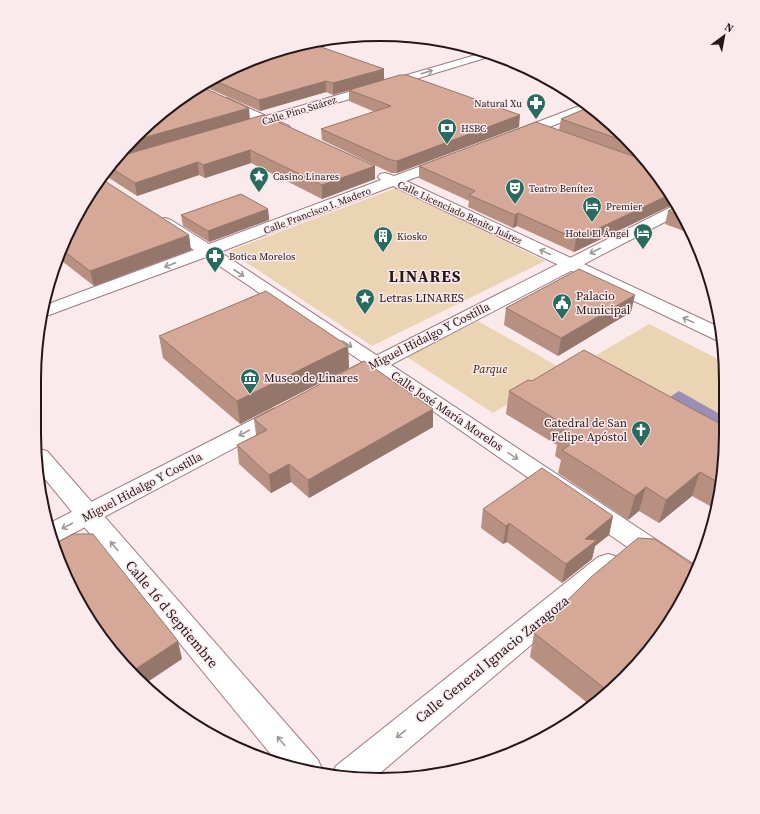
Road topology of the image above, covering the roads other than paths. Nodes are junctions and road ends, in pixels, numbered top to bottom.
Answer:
1 (481, 57) edge
2 (380, 71) edge
3 (403, 79) junction
4 (425, 87) edge
5 (210, 95) edge
6 (584, 109) edge
7 (264, 120) junction
8 (521, 122) edge
9 (250, 125) edge
10 (535, 128) junction
11 (550, 133) edge
12 (293, 134) edge
13 (500, 141) edge
14 (457, 157) edge
15 (372, 171) edge
16 (393, 181) junction
17 (674, 211) edge
18 (150, 213) edge
19 (206, 251) junction
20 (569, 264) junction
21 (49, 310) edge
22 (715, 332) edge
23 (377, 363) junction
24 (327, 389) edge
25 (299, 404) edge
26 (42, 461) edge
27 (88, 515) junction
28 (56, 532) edge
29 (637, 540) junction
30 (688, 575) edge
31 (299, 763) edge
32 (356, 772) edge

3 -> 1 street, Calle Pino Suárez
2 - 3 street
3 - 4 street
3 - 7 street, Calle Pino Suárez
5 - 7 street
6 - 10 street
7 - 9 street, Calle Pino Suárez
7 - 12 street
8 - 10 street
10 - 11 street
10 - 13 street
14 - 16 street, Calle Francisco I. Madero
15 - 16 street, Calle Licenciado Benito Juárez
16 - 19 street, Calle Francisco I. Madero
20 -> 16 street, Calle Licenciado Benito Juárez
17 -> 20 street, Miguel Hidalgo Y Costilla
18 - 19 street, Calle José María Morelos
19 -> 21 street, Calle Francisco I. Madero
19 -> 23 street, Calle José María Morelos
22 -> 20 street, Calle Licenciado Benito Juárez
20 - 23 street, Miguel Hidalgo Y Costilla
23 - 24 street, Miguel Hidalgo Y Costilla
23 -> 29 street, Calle José María Morelos
25 -> 27 street, Miguel Hidalgo Y Costilla
26 - 27 street, Calle 16 d Septiembre
27 -> 28 street, Miguel Hidalgo Y Costilla
31 -> 27 street, Calle 16 d Septiembre
29 - 30 street, Calle José María Morelos
29 -> 32 street, Calle General Ignacio Zaragoza

